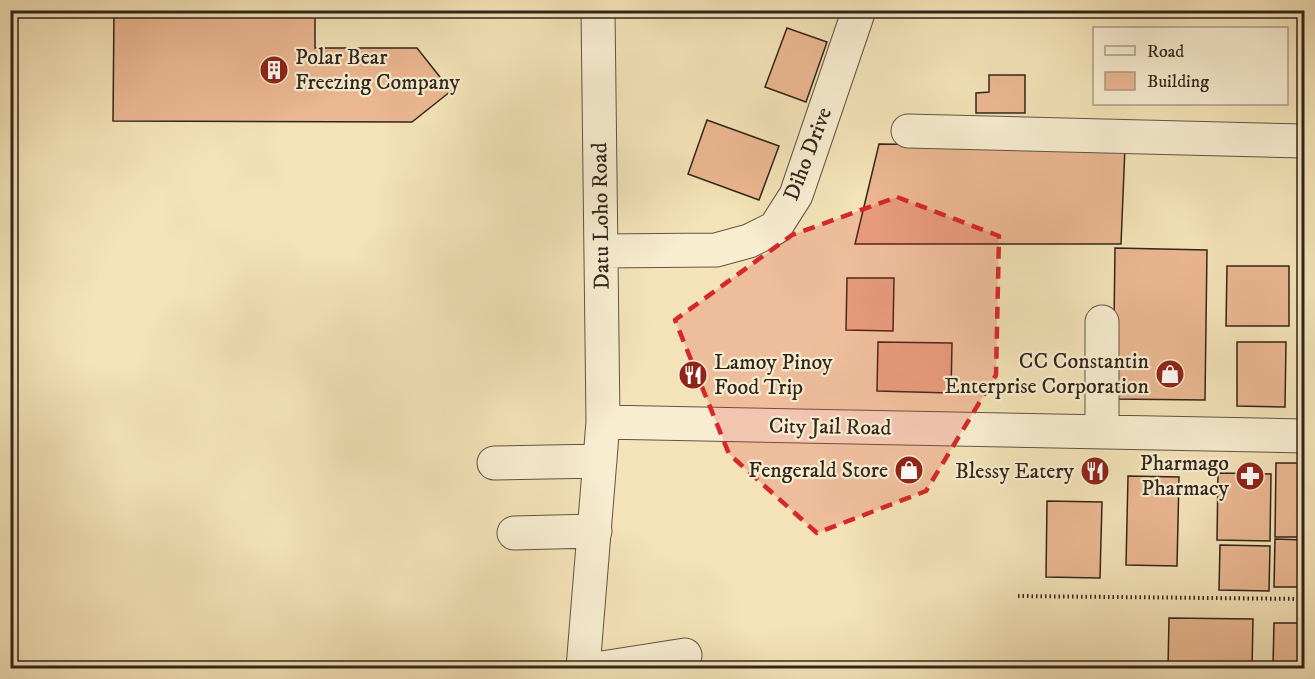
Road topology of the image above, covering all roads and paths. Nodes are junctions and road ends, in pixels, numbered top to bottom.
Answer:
1 (598, 10) edge
2 (859, 10) edge
3 (908, 131) dead end
4 (1305, 141) edge
5 (601, 251) junction
6 (1102, 322) dead end
7 (603, 423) junction
8 (1102, 432) junction
9 (1305, 436) edge
10 (600, 461) junction
11 (494, 463) dead end
12 (595, 531) junction
13 (514, 533) dead end
14 (1018, 596) dead end
15 (1305, 599) edge
16 (685, 656) dead end
17 (583, 669) edge
18 (602, 669) edge

1 - 5 street, Datu Loho Road
2 - 5 street, Diho Drive
3 - 4 street
5 - 7 street, Datu Loho Road
6 - 8 street
7 - 8 street, City Jail Road
7 - 10 street
8 - 9 street, City Jail Road
10 - 11 street
10 - 12 street
12 - 13 street
12 - 17 street
14 - 15 path
16 - 18 street

